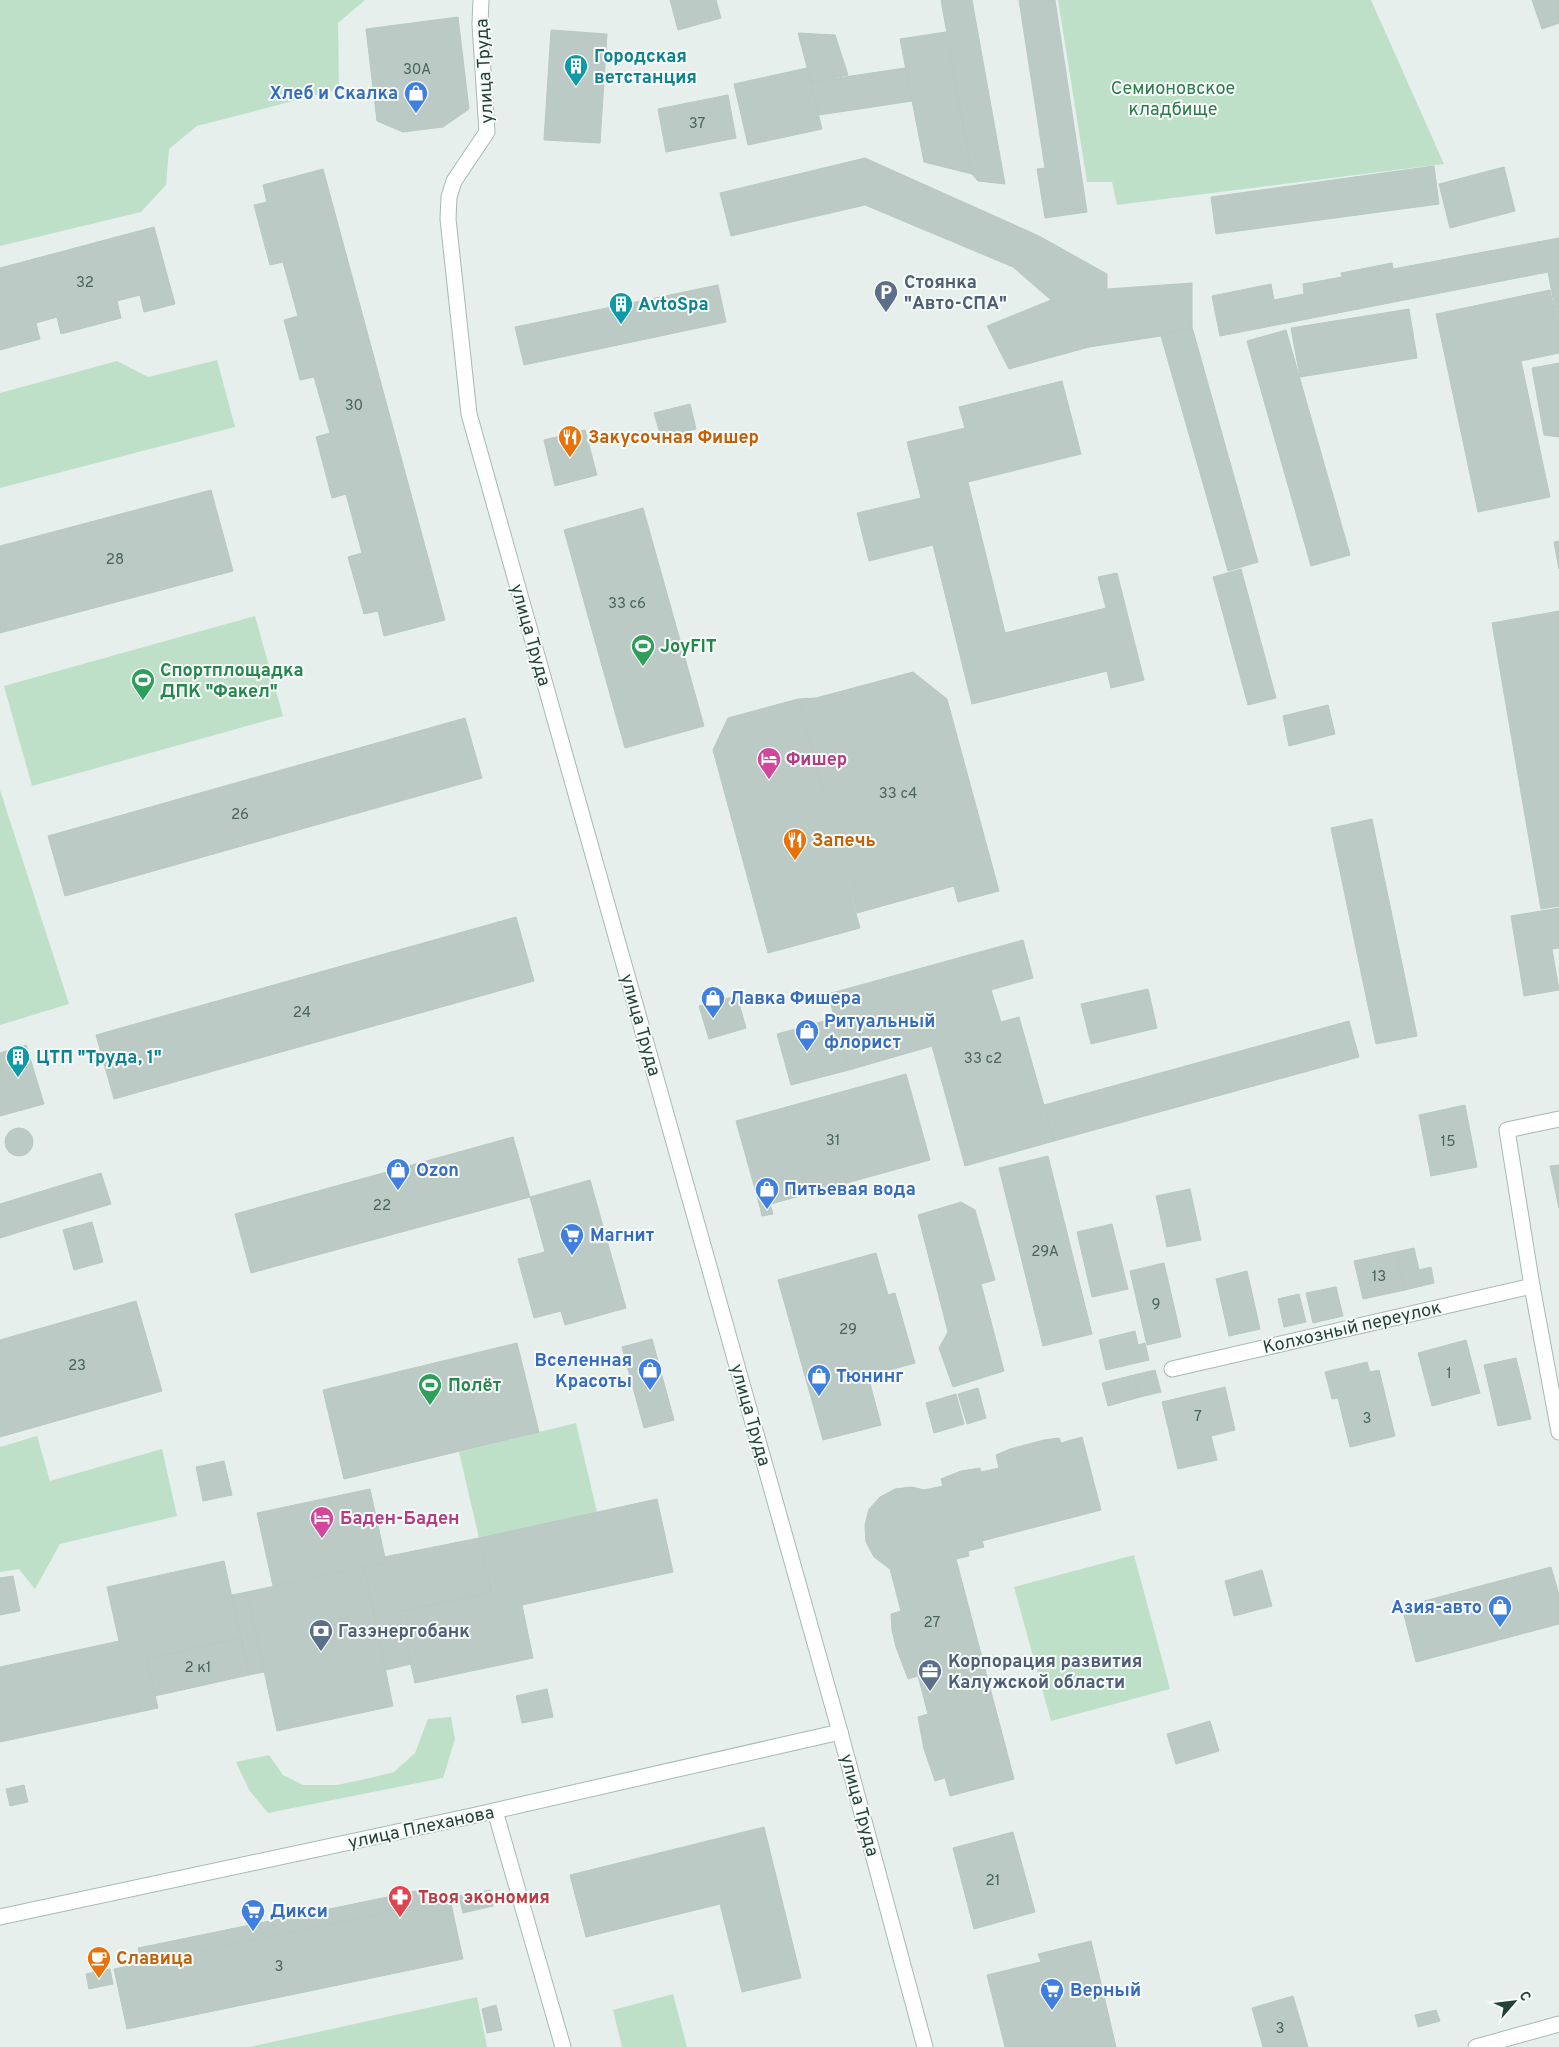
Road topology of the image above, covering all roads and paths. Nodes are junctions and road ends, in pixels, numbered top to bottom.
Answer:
1 (481, 0) edge
2 (1559, 1119) edge
3 (1532, 1286) junction
4 (1172, 1369) dead end
5 (1559, 1432) edge
6 (840, 1732) junction
7 (495, 1811) junction
8 (0, 1917) edge
9 (1559, 2024) edge
10 (563, 2047) edge
11 (925, 2047) edge
12 (1476, 2047) edge

1 - 6 street, улица Труда
2 - 3 street
3 - 4 street, Колхозный переулок
3 - 5 street
6 - 7 street, улица Плеханова
6 - 11 street, улица Труда
7 - 8 street, улица Плеханова
7 - 10 street
9 - 12 street

